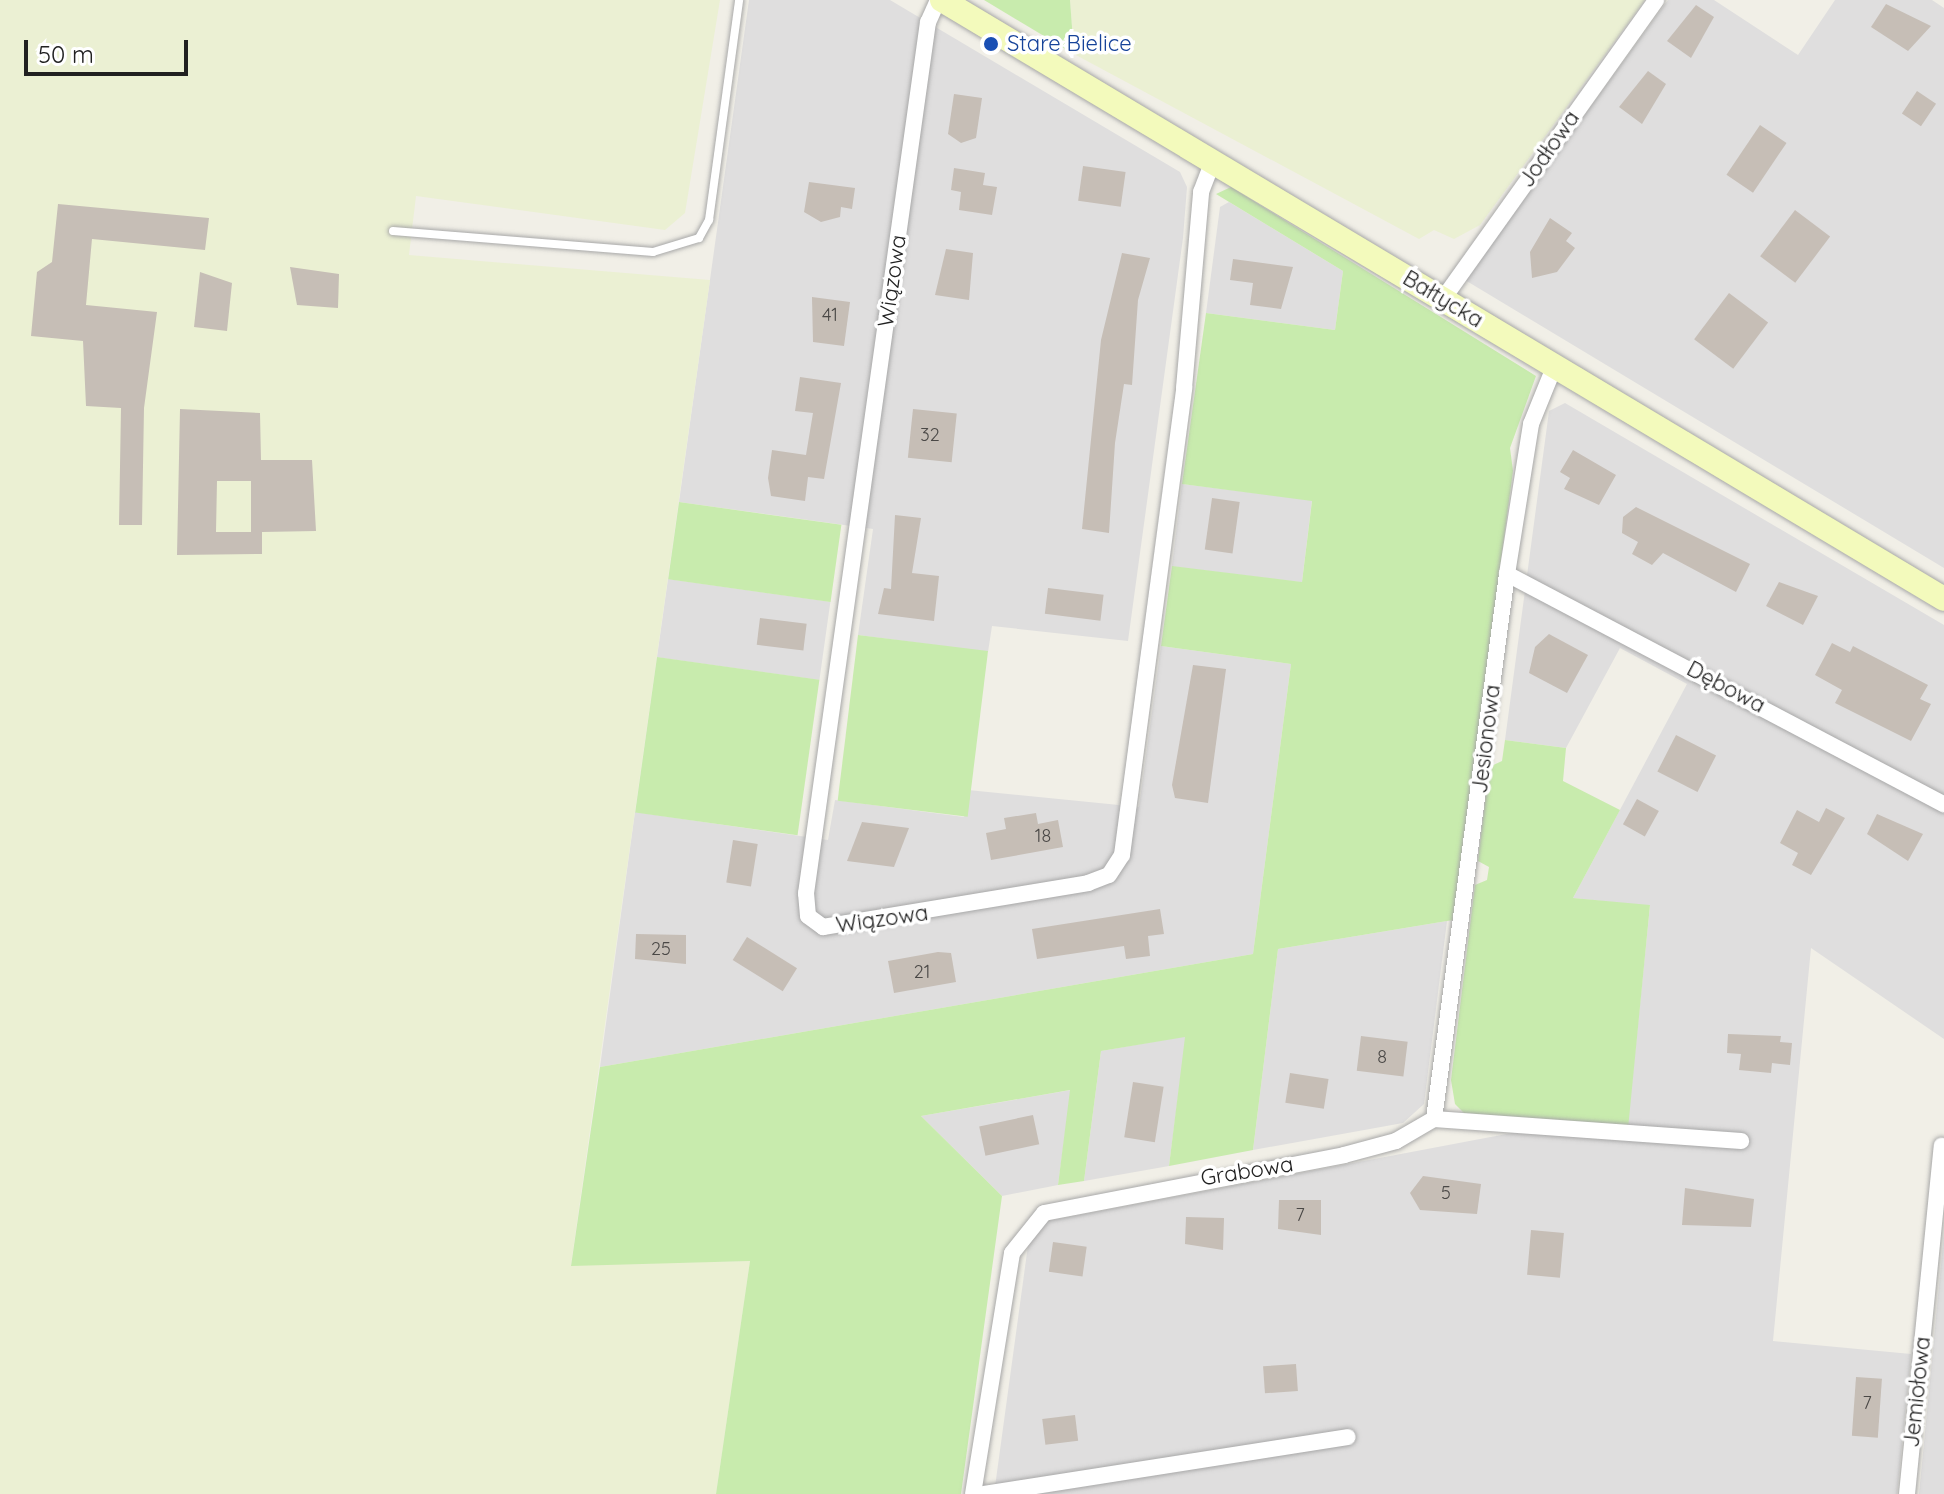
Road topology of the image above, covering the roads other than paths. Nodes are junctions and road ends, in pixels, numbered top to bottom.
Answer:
1 (739, 0) edge
2 (940, 0) edge
3 (1656, 0) edge
4 (1213, 160) junction
5 (393, 231) dead end
6 (1443, 299) junction
7 (1555, 365) junction
8 (1507, 574) junction
9 (1944, 599) edge
10 (1944, 804) edge
11 (1434, 1119) junction
12 (1741, 1141) dead end
13 (1942, 1146) dead end
14 (1348, 1437) dead end
15 (973, 1494) edge
16 (984, 1494) edge
17 (1907, 1494) edge

1 - 5 lane
2 - 4 street, Bałtycka
2 - 4 street, Wiązowa
3 - 6 street, Jodłowa
4 - 6 street, Bałtycka
6 - 7 street, Bałtycka
7 - 8 street, Jesionowa
7 - 9 street, Bałtycka
8 - 10 street, Dębowa
8 - 11 street, Jesionowa
11 - 12 street
11 - 15 street, Grabowa
13 - 17 street, Jemiołowa
14 - 16 street

